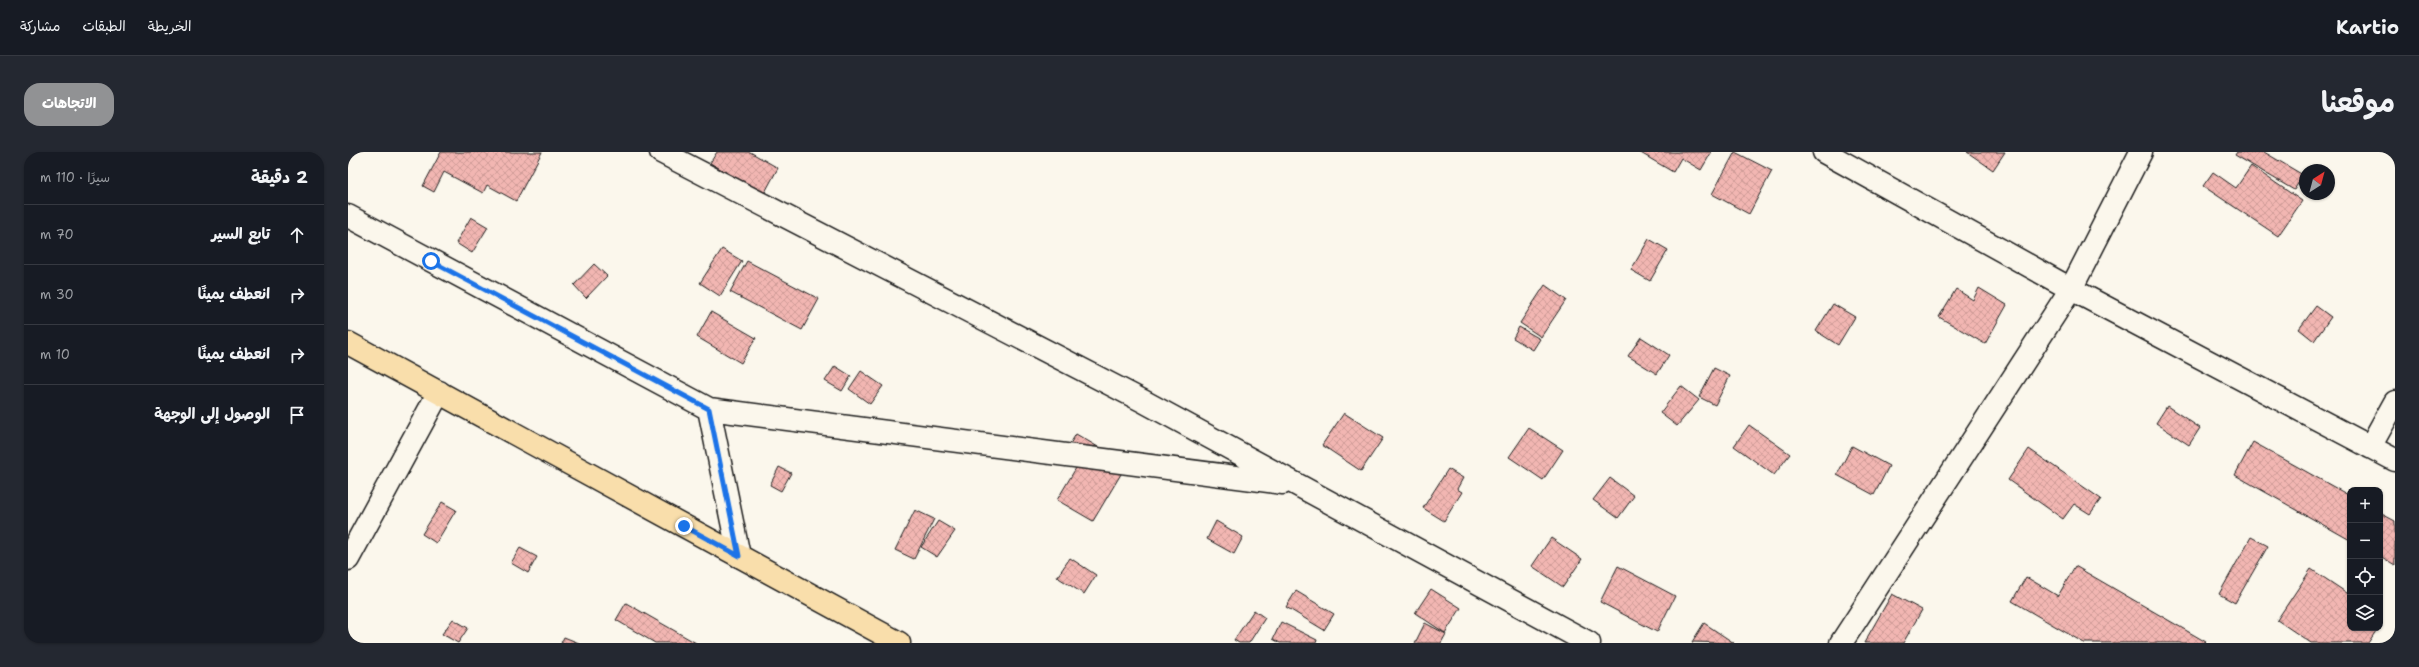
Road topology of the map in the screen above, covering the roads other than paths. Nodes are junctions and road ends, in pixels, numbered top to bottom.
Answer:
1 (661, 152) edge
2 (1824, 152) edge
3 (2141, 152) edge
4 (348, 216) edge
5 (2071, 290) junction
6 (348, 343) edge
7 (439, 392) junction
8 (2395, 402) edge
9 (709, 409) junction
10 (2370, 447) junction
11 (2395, 460) edge
12 (1296, 484) junction
13 (739, 556) junction
14 (348, 558) edge
15 (899, 643) edge
16 (1589, 643) edge
17 (1841, 643) edge

1 - 12 street
2 - 5 street
3 - 5 street
4 - 9 street
5 - 10 street
5 - 17 street
6 - 7 main road
7 - 13 main road
7 - 14 street
8 - 10 street
9 - 12 street
9 - 13 street
10 - 11 street
12 - 16 street
13 - 15 main road

